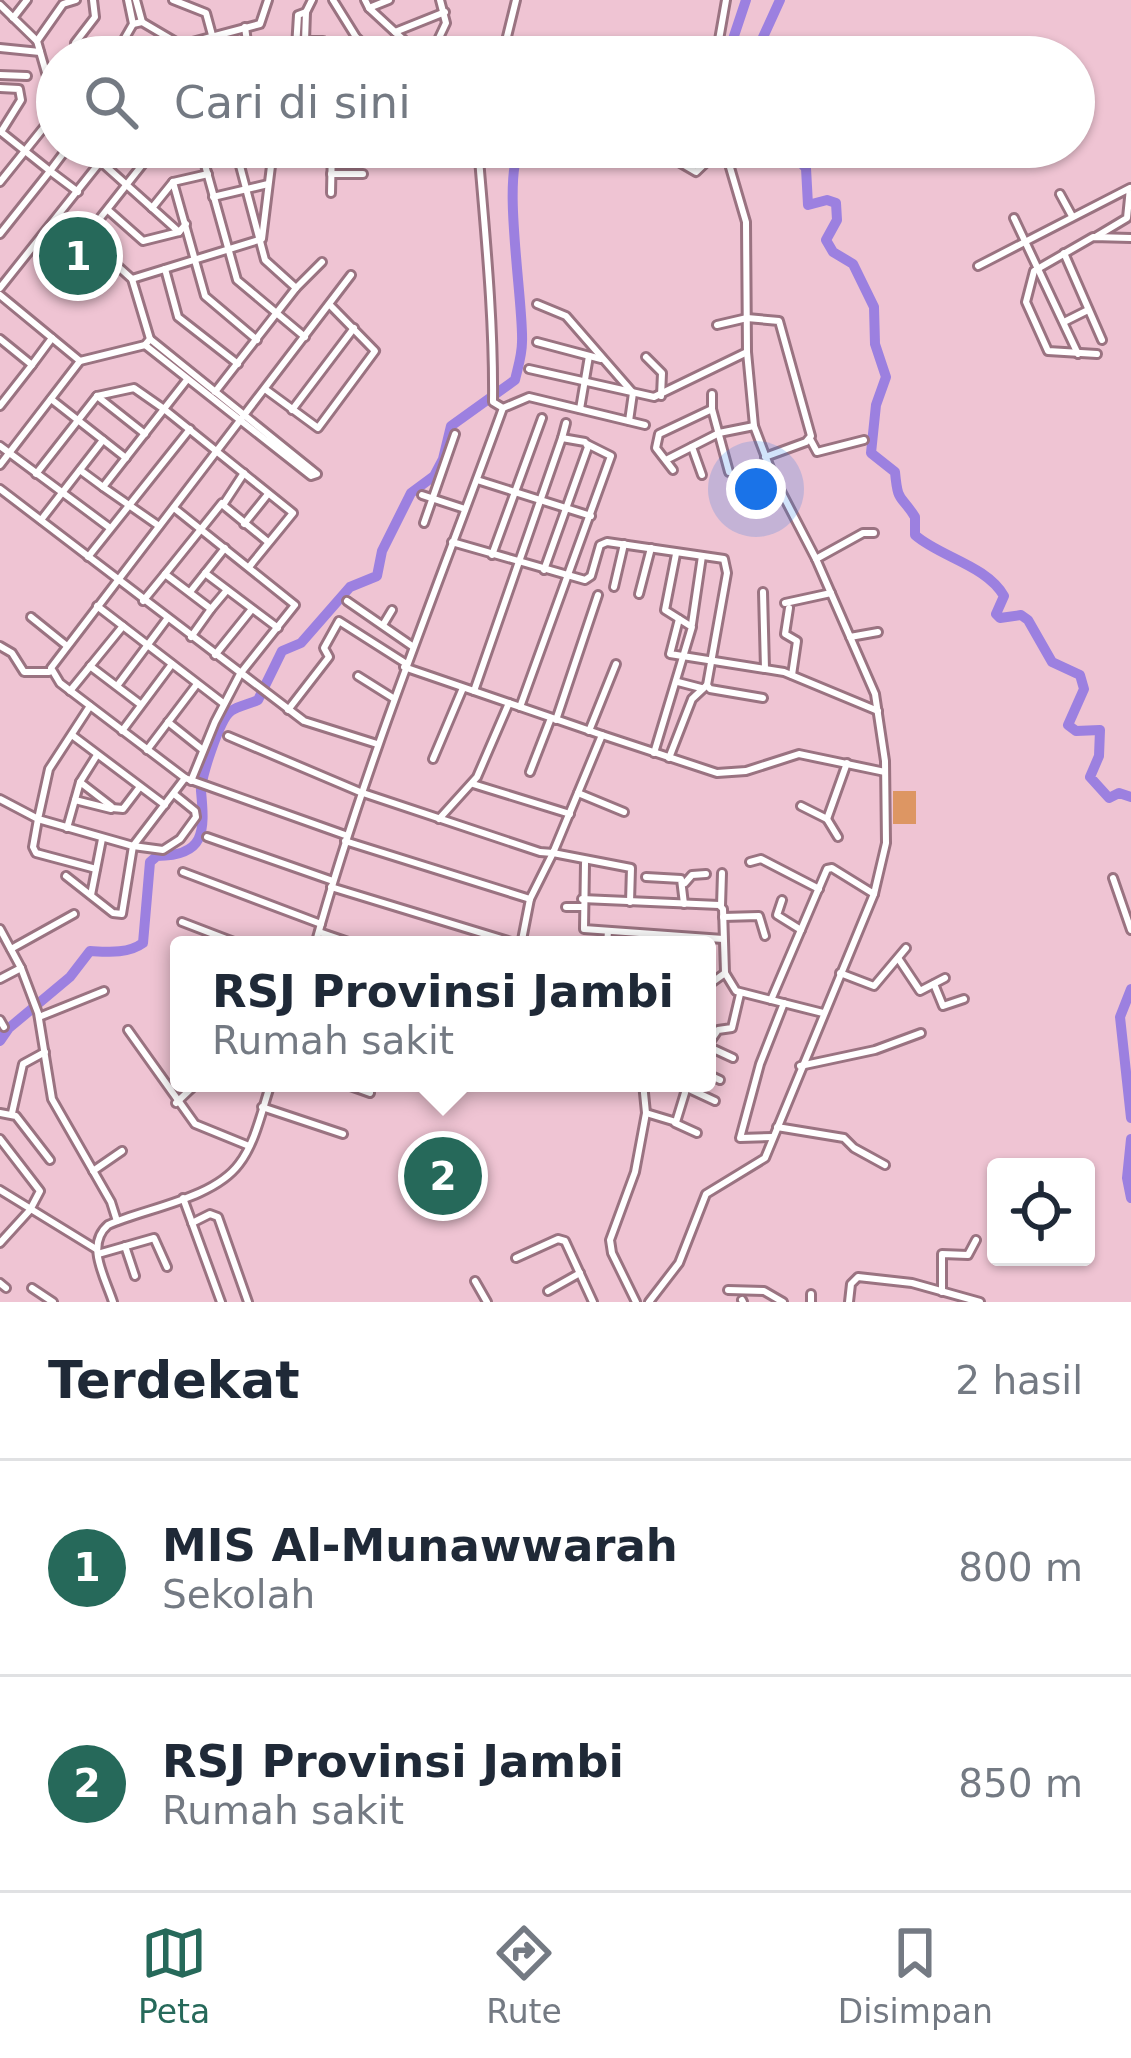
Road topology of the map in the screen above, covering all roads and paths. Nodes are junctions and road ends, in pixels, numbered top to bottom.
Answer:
1 (27, 0) edge
2 (76, 0) edge
3 (93, 0) edge
4 (132, 0) edge
5 (173, 0) edge
6 (268, 0) edge
7 (312, 0) edge
8 (333, 0) edge
9 (388, 0) edge
10 (440, 0) edge
11 (516, 0) edge
12 (726, 0) edge
13 (62, 2) edge
14 (367, 4) edge
15 (0, 5) edge
16 (445, 12) junction
17 (14, 18) junction
18 (137, 23) junction
19 (245, 27) junction
20 (302, 31) junction
21 (395, 32) junction
22 (214, 35) junction
23 (41, 36) edge
24 (80, 36) edge
25 (128, 36) edge
26 (163, 36) edge
27 (211, 36) edge
28 (246, 36) edge
29 (300, 36) edge
30 (304, 36) edge
31 (355, 36) edge
32 (400, 36) edge
33 (438, 36) edge
34 (507, 36) edge
35 (720, 36) edge
36 (36, 39) edge
37 (0, 48) edge
38 (36, 52) edge
39 (0, 76) edge
40 (0, 88) edge
41 (19, 89) junction
42 (0, 131) edge
43 (36, 138) edge
44 (25, 152) junction
45 (36, 160) edge
46 (46, 168) edge
47 (52, 168) edge
48 (96, 168) edge
49 (108, 168) edge
50 (141, 168) edge
51 (206, 168) edge
52 (240, 168) edge
53 (269, 168) edge
54 (331, 168) edge
55 (479, 168) edge
56 (729, 168) edge
57 (50, 171) junction
58 (208, 174) junction
59 (331, 174) junction
60 (363, 174) dead end
61 (2, 177) edge
62 (173, 182) junction
63 (270, 184) junction
64 (127, 185) junction
65 (245, 189) junction
66 (78, 192) junction
67 (331, 193) dead end
68 (1060, 194) dead end
69 (213, 197) junction
70 (152, 208) junction
71 (108, 210) junction
72 (61, 214) junction
73 (1072, 216) junction
74 (1014, 218) dead end
75 (187, 222) junction
76 (179, 232) junction
77 (0, 234) edge
78 (86, 236) junction
79 (1096, 237) junction
80 (1131, 238) edge
81 (262, 239) junction
82 (1026, 241) junction
83 (227, 250) junction
84 (1064, 253) junction
85 (194, 260) junction
86 (322, 262) dead end
87 (978, 266) dead end
88 (1039, 266) junction
89 (166, 269) junction
90 (351, 275) dead end
91 (132, 279) junction
92 (296, 288) junction
93 (0, 292) edge
94 (537, 304) dead end
95 (331, 305) junction
96 (1089, 309) junction
97 (277, 316) junction
98 (747, 318) junction
99 (1064, 322) junction
100 (717, 325) dead end
101 (354, 328) junction
102 (305, 337) junction
103 (52, 338) junction
104 (0, 339) edge
105 (257, 340) junction
106 (1102, 340) dead end
107 (147, 342) junction
108 (537, 342) dead end
109 (8, 346) junction
110 (747, 352) junction
111 (1078, 354) junction
112 (1097, 354) dead end
113 (0, 356) edge
114 (590, 356) junction
115 (646, 357) dead end
116 (604, 360) junction
117 (80, 361) junction
118 (238, 364) junction
119 (32, 365) junction
120 (529, 368) dead end
121 (187, 380) junction
122 (585, 382) junction
123 (265, 389) junction
124 (215, 392) junction
125 (633, 393) junction
126 (712, 394) dead end
127 (97, 396) junction
128 (661, 396) junction
129 (51, 399) junction
130 (221, 402) junction
131 (0, 406) edge
132 (503, 408) junction
133 (164, 409) junction
134 (580, 409) junction
135 (712, 409) junction
136 (292, 410) junction
137 (243, 418) junction
138 (542, 418) dead end
139 (77, 419) junction
140 (629, 421) junction
141 (566, 423) dead end
142 (645, 425) dead end
143 (754, 426) junction
144 (190, 429) junction
145 (719, 433) junction
146 (145, 434) junction
147 (455, 434) dead end
148 (562, 439) junction
149 (103, 440) junction
150 (810, 440) junction
151 (864, 440) dead end
152 (587, 445) junction
153 (0, 446) edge
154 (692, 447) junction
155 (218, 451) junction
156 (8, 453) junction
157 (765, 457) junction
158 (126, 458) junction
159 (667, 460) junction
160 (0, 465) edge
161 (80, 470) junction
162 (673, 470) dead end
163 (729, 472) dead end
164 (244, 473) junction
165 (36, 474) junction
166 (702, 475) dead end
167 (477, 480) junction
168 (103, 487) junction
169 (0, 489) edge
170 (515, 492) junction
171 (269, 493) junction
172 (61, 494) junction
173 (422, 495) dead end
174 (433, 498) junction
175 (541, 499) junction
176 (222, 503) junction
177 (129, 506) junction
178 (566, 507) junction
179 (173, 508) junction
180 (466, 509) junction
181 (591, 516) junction
182 (41, 520) junction
183 (424, 523) dead end
184 (244, 524) junction
185 (159, 526) junction
186 (110, 528) junction
187 (200, 528) junction
188 (874, 533) dead end
189 (452, 542) junction
190 (270, 543) junction
191 (624, 544) junction
192 (225, 548) junction
193 (651, 548) junction
194 (676, 552) junction
195 (492, 555) junction
196 (702, 556) junction
197 (88, 557) junction
198 (816, 559) junction
199 (518, 564) junction
200 (249, 567) junction
201 (544, 570) junction
202 (206, 573) junction
203 (165, 574) junction
204 (567, 576) junction
205 (117, 580) junction
206 (614, 587) dead end
207 (227, 590) junction
208 (190, 592) junction
209 (763, 592) dead end
210 (831, 593) junction
211 (639, 594) dead end
212 (598, 595) dead end
213 (143, 601) junction
214 (346, 601) dead end
215 (97, 606) junction
216 (212, 609) junction
217 (252, 609) junction
218 (392, 610) dead end
219 (31, 617) dead end
220 (167, 619) junction
221 (680, 619) junction
222 (692, 624) junction
223 (123, 626) junction
224 (383, 626) junction
225 (278, 628) junction
226 (878, 632) dead end
227 (190, 637) junction
228 (850, 637) junction
229 (0, 646) edge
230 (67, 646) junction
231 (148, 646) junction
232 (412, 646) junction
233 (215, 655) junction
234 (329, 657) junction
235 (686, 658) junction
236 (710, 661) junction
237 (172, 664) junction
238 (341, 664) dead end
239 (616, 664) dead end
240 (404, 665) junction
241 (90, 666) junction
242 (765, 669) junction
243 (51, 672) junction
244 (240, 674) junction
245 (792, 675) junction
246 (358, 676) dead end
247 (678, 682) junction
248 (197, 684) junction
249 (117, 686) junction
250 (704, 687) junction
251 (463, 688) junction
252 (70, 691) junction
253 (474, 692) junction
254 (393, 698) junction
255 (763, 698) dead end
256 (508, 703) junction
257 (224, 704) junction
258 (141, 705) junction
259 (90, 706) junction
260 (520, 707) junction
261 (288, 710) junction
262 (878, 711) junction
263 (554, 719) junction
264 (168, 722) junction
265 (122, 730) junction
266 (590, 731) junction
267 (71, 734) junction
268 (602, 735) junction
269 (228, 736) dead end
270 (377, 744) junction
271 (147, 750) junction
272 (203, 751) junction
273 (654, 753) junction
274 (97, 754) junction
275 (669, 758) junction
276 (433, 759) dead end
277 (848, 763) junction
278 (530, 772) dead end
279 (885, 772) junction
280 (195, 781) junction
281 (80, 782) junction
282 (472, 784) junction
283 (140, 787) junction
284 (360, 792) junction
285 (578, 793) junction
286 (174, 794) junction
287 (0, 799) edge
288 (75, 800) junction
289 (165, 806) junction
290 (801, 806) dead end
291 (112, 808) junction
292 (624, 812) dead end
293 (569, 814) junction
294 (38, 819) junction
295 (439, 819) junction
296 (826, 819) junction
297 (68, 828) junction
298 (207, 837) dead end
299 (838, 837) dead end
300 (103, 838) junction
301 (344, 838) junction
302 (133, 846) junction
303 (553, 853) junction
304 (585, 862) junction
305 (750, 862) dead end
306 (96, 869) junction
307 (183, 872) dead end
308 (722, 873) dead end
309 (706, 874) dead end
310 (66, 876) dead end
311 (646, 877) dead end
312 (1113, 878) dead end
313 (685, 883) junction
314 (332, 884) junction
315 (819, 889) junction
316 (874, 894) junction
317 (91, 895) junction
318 (530, 899) junction
319 (782, 900) dead end
320 (630, 902) junction
321 (582, 903) junction
322 (684, 904) junction
323 (721, 906) junction
324 (566, 907) dead end
325 (74, 914) dead end
326 (777, 915) junction
327 (722, 917) junction
328 (760, 917) junction
329 (182, 922) dead end
330 (320, 928) junction
331 (0, 929) edge
332 (801, 930) junction
333 (1131, 930) edge
334 (608, 932) junction
335 (219, 936) edge
336 (318, 936) edge
337 (337, 936) edge
338 (493, 936) edge
339 (523, 936) edge
340 (608, 936) edge
341 (674, 936) edge
342 (765, 936) dead end
343 (716, 939) edge
344 (723, 939) junction
345 (906, 948) dead end
346 (11, 949) junction
347 (898, 958) junction
348 (21, 968) junction
349 (725, 973) junction
350 (840, 973) junction
351 (945, 978) dead end
352 (0, 979) edge
353 (716, 980) edge
354 (934, 984) junction
355 (104, 991) dead end
356 (740, 994) junction
357 (771, 1000) junction
358 (964, 1000) dead end
359 (784, 1003) junction
360 (823, 1013) junction
361 (38, 1015) junction
362 (128, 1030) dead end
363 (716, 1033) edge
364 (921, 1033) dead end
365 (716, 1050) edge
366 (45, 1052) junction
367 (733, 1058) dead end
368 (800, 1066) junction
369 (716, 1077) edge
370 (720, 1079) dead end
371 (188, 1092) edge
372 (267, 1092) edge
373 (644, 1092) edge
374 (685, 1092) edge
375 (698, 1092) edge
376 (715, 1101) dead end
377 (176, 1103) junction
378 (262, 1106) junction
379 (0, 1113) edge
380 (12, 1113) junction
381 (646, 1113) junction
382 (675, 1123) junction
383 (777, 1127) junction
384 (697, 1132) dead end
385 (343, 1134) dead end
386 (773, 1137) junction
387 (0, 1139) edge
388 (249, 1146) junction
389 (122, 1151) dead end
390 (50, 1160) dead end
391 (884, 1165) dead end
392 (93, 1171) junction
393 (0, 1190) edge
394 (183, 1198) junction
395 (30, 1210) junction
396 (118, 1221) junction
397 (192, 1223) junction
398 (976, 1240) dead end
399 (0, 1243) edge
400 (125, 1246) junction
401 (97, 1251) junction
402 (516, 1258) dead end
403 (166, 1267) dead end
404 (580, 1273) junction
405 (135, 1276) dead end
406 (475, 1281) dead end
407 (32, 1288) dead end
408 (728, 1290) dead end
409 (548, 1291) dead end
410 (942, 1292) junction
411 (53, 1302) edge
412 (113, 1302) edge
413 (221, 1302) edge
414 (248, 1302) edge
415 (487, 1302) edge
416 (593, 1302) edge
417 (636, 1302) edge
418 (649, 1302) edge
419 (782, 1302) edge
420 (849, 1302) edge
421 (980, 1302) edge

1 - 17 street
2 - 13 street
3 - 24 street
4 - 18 street
5 - 22 street
6 - 19 street
7 - 20 street
8 - 31 street
9 - 14 street
10 - 16 street
11 - 34 street
12 - 35 street
13 - 23 street
14 - 21 street
15 - 17 street
16 - 21 street
16 - 33 street
17 - 36 street
18 - 25 street
18 - 26 street
19 - 22 street
19 - 28 street
20 - 29 street
20 - 30 street
21 - 32 street
22 - 27 street
37 - 38 street
39 - 41 street
40 - 41 street
41 - 42 street
42 - 44 street
43 - 44 street
44 - 45 street
44 - 61 street
46 - 57 street
47 - 57 street
48 - 66 street
49 - 64 street
50 - 64 street
51 - 58 street
52 - 65 street
53 - 63 street
54 - 59 street
55 - 132 street
56 - 98 street
57 - 66 street
57 - 77 street
58 - 62 street
58 - 69 street
59 - 60 street
59 - 67 street
62 - 70 street
62 - 75 street
63 - 65 street
63 - 81 street
64 - 70 street
64 - 71 street
65 - 69 street
65 - 81 street
66 - 72 street
68 - 73 street
69 - 83 street
70 - 76 street
71 - 76 street
71 - 78 street
72 - 78 street
72 - 93 street
73 - 79 street
73 - 82 street
74 - 82 street
75 - 76 street
75 - 85 street
78 - 91 street
79 - 80 street
79 - 84 street
81 - 83 street
81 - 92 street
82 - 87 street
82 - 88 street
83 - 85 street
83 - 97 street
84 - 88 street
84 - 96 street
85 - 89 street
85 - 105 street
86 - 92 street
88 - 99 street
88 - 111 street
89 - 91 street
89 - 118 street
90 - 95 street
91 - 107 street
92 - 97 street
93 - 103 street
94 - 116 street
95 - 101 street
95 - 102 street
96 - 99 street
96 - 106 street
97 - 102 street
97 - 105 street
98 - 100 street
98 - 110 street
98 - 150 street
99 - 111 street
101 - 136 street
101 - 136 street
102 - 123 street
103 - 117 street
103 - 119 street
104 - 109 street
105 - 118 street
107 - 117 street
107 - 121 street
107 - 124 street
108 - 114 street
109 - 113 street
109 - 119 street
110 - 128 street
110 - 143 street
111 - 112 street
114 - 116 street
114 - 122 street
115 - 128 street
116 - 125 street
117 - 129 street
118 - 124 street
119 - 131 street
120 - 122 street
121 - 130 street
121 - 133 street
122 - 125 street
122 - 134 street
123 - 136 street
123 - 137 street
124 - 130 street
125 - 128 street
125 - 140 street
126 - 135 street
127 - 133 street
127 - 139 street
127 - 146 street
129 - 139 street
129 - 156 street
130 - 137 street
132 - 134 street
132 - 167 street
133 - 144 street
133 - 146 street
134 - 140 street
135 - 145 street
135 - 159 street
137 - 137 street
137 - 155 street
138 - 170 street
139 - 149 street
139 - 165 street
140 - 142 street
141 - 148 street
143 - 145 street
143 - 157 street
144 - 155 street
144 - 177 street
145 - 154 street
145 - 163 street
146 - 158 street
147 - 174 street
148 - 152 street
148 - 175 street
149 - 158 street
149 - 161 street
150 - 151 street
150 - 157 street
152 - 178 street
152 - 181 street
153 - 156 street
154 - 159 street
154 - 166 street
155 - 164 street
155 - 179 street
156 - 160 street
156 - 165 street
157 - 198 street
158 - 168 street
159 - 162 street
161 - 168 street
161 - 172 street
164 - 171 street
164 - 176 street
165 - 172 street
167 - 170 street
167 - 180 street
168 - 177 street
169 - 182 street
170 - 175 street
170 - 195 street
171 - 184 street
171 - 190 street
172 - 182 street
172 - 186 street
173 - 174 street
174 - 180 street
174 - 183 street
175 - 178 street
175 - 199 street
176 - 184 street
176 - 187 street
177 - 185 street
177 - 186 street
178 - 181 street
178 - 201 street
179 - 185 street
179 - 187 street
180 - 189 street
181 - 204 street
182 - 197 street
184 - 190 street
185 - 205 street
186 - 197 street
187 - 192 street
187 - 203 street
188 - 198 street
189 - 195 street
189 - 232 street
190 - 200 street
191 - 193 street
191 - 204 street
191 - 206 street
192 - 200 street
192 - 202 street
193 - 194 street
193 - 211 street
194 - 196 street
194 - 221 street
195 - 199 street
196 - 222 street
196 - 236 street
197 - 205 street
198 - 210 street
199 - 201 street
199 - 253 street
200 - 225 street
201 - 204 street
202 - 207 street
202 - 208 street
203 - 208 street
203 - 213 street
204 - 260 street
205 - 213 street
205 - 215 street
207 - 216 street
207 - 217 street
208 - 216 street
209 - 242 street
210 - 228 street
210 - 245 street
212 - 263 street
213 - 220 street
214 - 224 street
215 - 223 street
215 - 230 street
216 - 227 street
217 - 225 street
217 - 233 street
218 - 224 street
219 - 230 street
220 - 227 street
220 - 231 street
221 - 222 street
221 - 235 street
222 - 235 street
223 - 231 street
223 - 241 street
224 - 232 street
225 - 244 street
226 - 228 street
227 - 233 street
228 - 262 street
229 - 243 street
230 - 243 street
231 - 237 street
231 - 249 street
232 - 240 street
233 - 244 street
234 - 238 street
234 - 240 street
234 - 261 street
235 - 236 street
235 - 247 street
236 - 242 street
236 - 250 street
237 - 248 street
237 - 258 street
239 - 266 street
240 - 251 street
240 - 254 street
241 - 249 street
241 - 252 street
242 - 245 street
243 - 252 street
244 - 257 street
244 - 261 street
245 - 262 street
246 - 254 street
247 - 250 street
247 - 273 street
248 - 257 street
248 - 264 street
249 - 258 street
250 - 255 street
250 - 275 street
251 - 253 street
251 - 276 street
252 - 259 street
253 - 256 street
254 - 270 street
256 - 260 street
256 - 282 street
257 - 272 street
258 - 265 street
259 - 265 street
259 - 267 street
260 - 263 street
261 - 270 street
262 - 279 street
263 - 266 street
263 - 278 street
264 - 271 street
264 - 272 street
265 - 271 street
266 - 268 street
267 - 274 street
267 - 294 street
268 - 273 street
268 - 285 street
269 - 284 street
270 - 284 street
271 - 280 street
272 - 280 street
273 - 275 street
274 - 281 street
274 - 283 street
275 - 277 street
277 - 279 street
277 - 296 street
279 - 316 street
280 - 286 street
280 - 301 street
281 - 288 street
281 - 291 street
282 - 293 street
282 - 295 street
283 - 289 street
283 - 291 street
284 - 295 street
284 - 301 street
285 - 292 street
285 - 293 street
286 - 289 street
286 - 302 street
287 - 294 street
288 - 291 street
288 - 297 street
289 - 302 street
290 - 296 street
293 - 303 street
294 - 297 street
294 - 306 street
295 - 303 street
296 - 299 street
297 - 300 street
298 - 314 street
300 - 302 street
300 - 306 street
301 - 314 street
301 - 318 street
302 - 317 street
303 - 304 street
303 - 318 street
304 - 320 street
304 - 321 street
305 - 315 street
306 - 317 street
307 - 330 street
308 - 323 street
309 - 313 street
310 - 317 street
311 - 313 street
312 - 333 street
313 - 322 street
314 - 330 street
314 - 338 street
315 - 316 street
315 - 332 street
316 - 350 street
318 - 339 street
319 - 326 street
320 - 321 street
320 - 322 street
321 - 324 street
321 - 334 street
322 - 323 street
323 - 327 street
325 - 346 street
326 - 328 street
326 - 332 street
327 - 328 street
327 - 344 street
328 - 342 street
329 - 335 street
330 - 336 street
330 - 337 street
331 - 346 street
332 - 357 street
334 - 340 street
334 - 341 street
343 - 344 street
344 - 349 street
345 - 347 street
346 - 348 street
347 - 350 street
347 - 354 street
348 - 352 street
348 - 361 street
349 - 353 street
349 - 356 street
350 - 360 street
351 - 354 street
354 - 358 street
355 - 361 street
356 - 357 street
356 - 363 street
357 - 359 street
359 - 360 street
359 - 386 street
360 - 368 street
361 - 366 street
362 - 377 street
364 - 368 street
365 - 367 street
366 - 380 street
366 - 392 street
368 - 383 street
369 - 370 street
371 - 377 street
372 - 378 street
373 - 381 street
374 - 382 street
375 - 376 street
377 - 388 street
378 - 385 street
378 - 388 street
379 - 380 street
380 - 390 street
381 - 382 street
381 - 417 street
382 - 384 street
383 - 386 street
383 - 391 street
386 - 418 street
387 - 395 street
388 - 394 street
389 - 392 street
392 - 396 street
393 - 395 street
394 - 396 street
394 - 397 street
395 - 399 street
395 - 401 street
396 - 401 street
397 - 413 street
397 - 414 street
398 - 410 street
400 - 401 street
400 - 403 street
400 - 405 street
401 - 412 street
402 - 404 street
404 - 409 street
404 - 416 street
406 - 415 street
407 - 411 street
408 - 419 street
410 - 420 street
410 - 421 street

